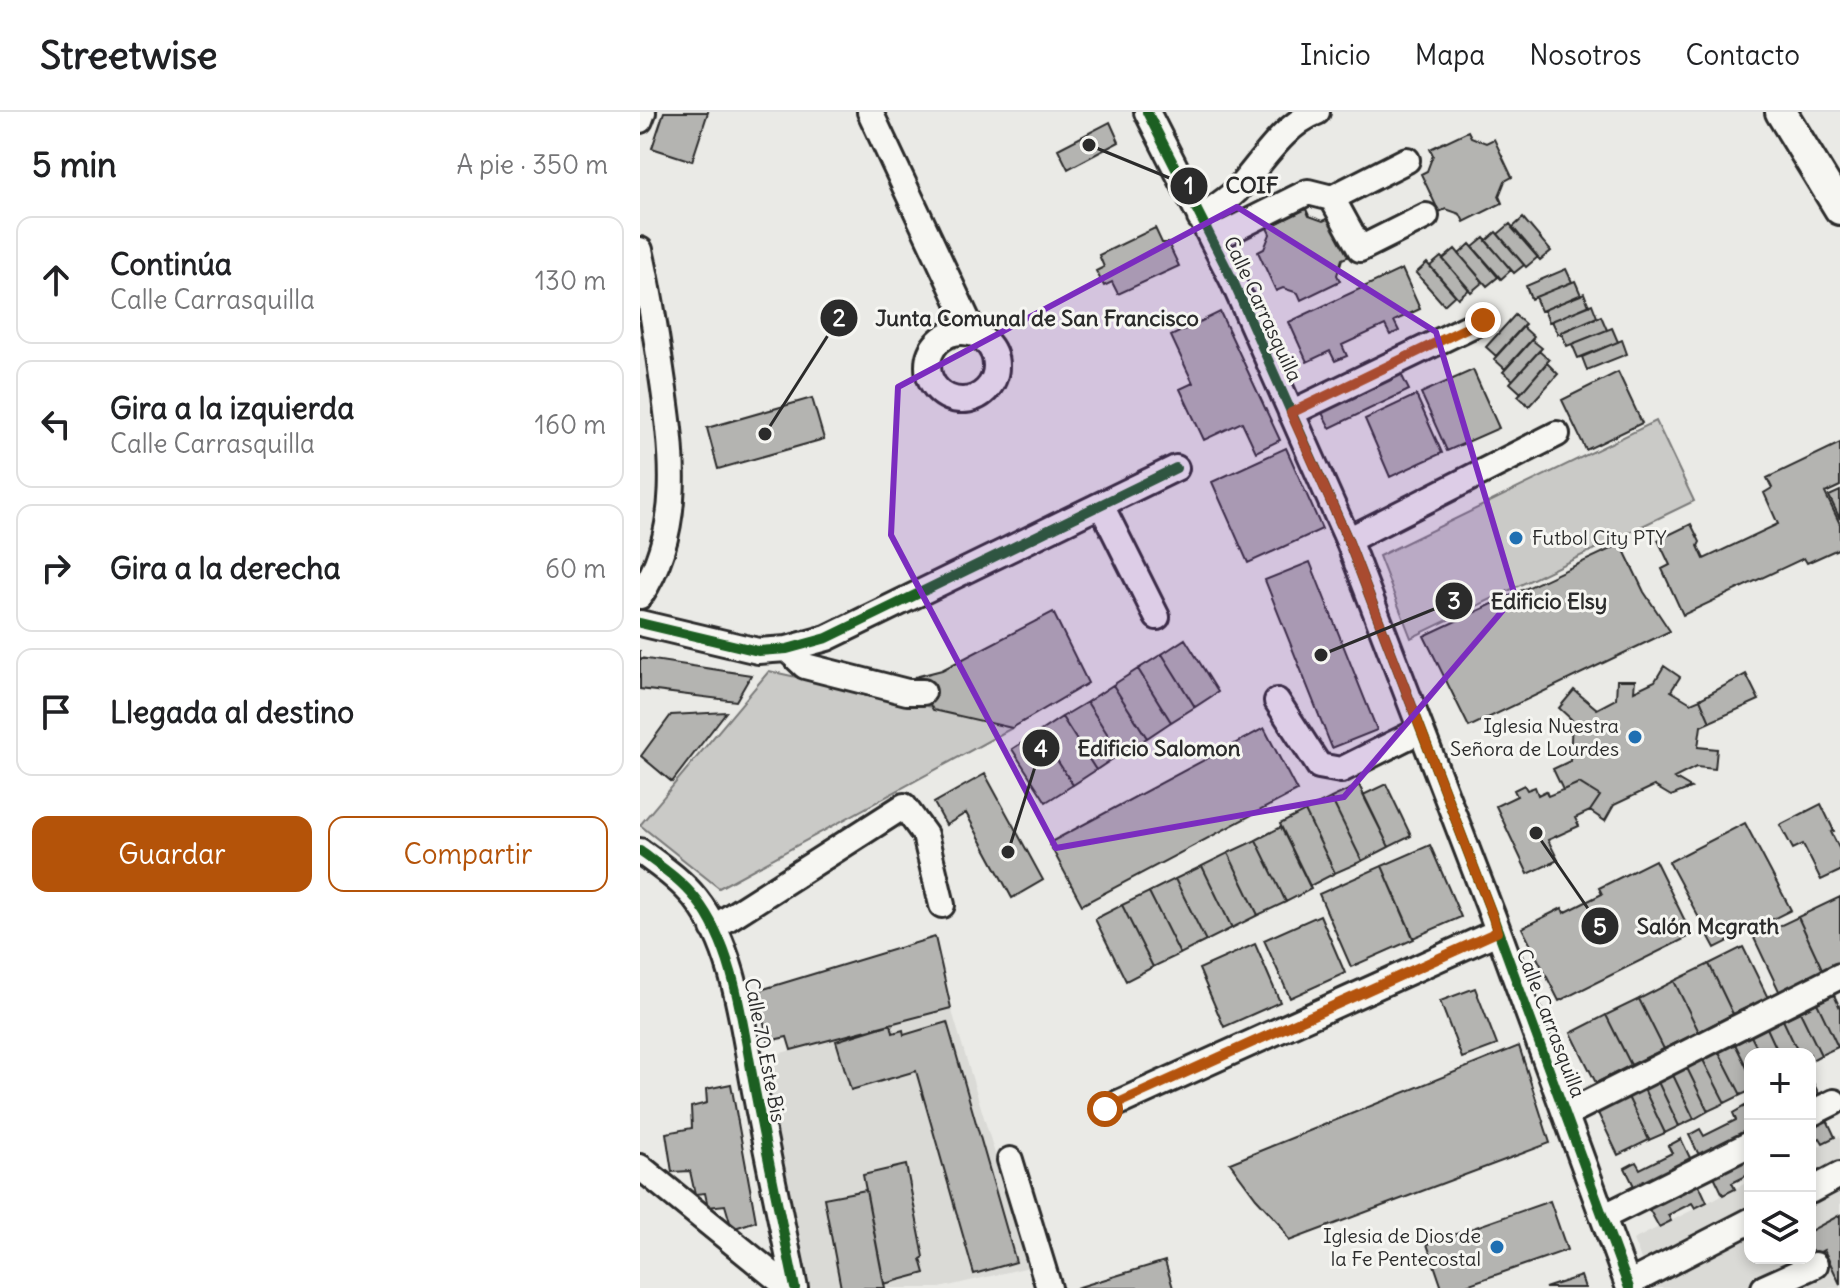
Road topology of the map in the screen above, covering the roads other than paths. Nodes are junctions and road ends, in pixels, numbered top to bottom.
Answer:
1 (643, 112) edge
2 (870, 112) edge
3 (1147, 112) edge
4 (1317, 112) edge
5 (1781, 112) edge
6 (640, 120) edge
7 (1407, 160) dead end
8 (1332, 198) junction
9 (1840, 209) edge
10 (1426, 216) dead end
11 (1200, 218) junction
12 (1212, 240) junction
13 (640, 250) edge
14 (1483, 320) dead end
15 (974, 334) dead end
16 (1291, 413) junction
17 (1557, 434) dead end
18 (1176, 468) dead end
19 (1101, 505) junction
20 (1348, 540) junction
21 (640, 596) edge
22 (1157, 617) dead end
23 (640, 623) edge
24 (787, 649) junction
25 (923, 692) dead end
26 (1277, 701) dead end
27 (1421, 730) junction
28 (640, 851) edge
29 (942, 905) dead end
30 (713, 928) junction
31 (1497, 932) junction
32 (1840, 976) edge
33 (1834, 1102) dead end
34 (1105, 1109) dead end
35 (1816, 1111) edge
36 (1566, 1114) junction
37 (1744, 1147) edge
38 (1010, 1160) dead end
39 (640, 1167) edge
40 (1840, 1175) edge
41 (1816, 1188) edge
42 (1603, 1217) junction
43 (1744, 1224) edge
44 (1815, 1265) dead end
45 (1628, 1286) edge
46 (789, 1288) edge
47 (795, 1288) edge
48 (1049, 1288) edge
49 (1764, 1288) edge

1 - 6 street
2 - 15 street
3 - 11 street, Calle Carrasquilla
4 - 11 street
5 - 9 main road
7 - 8 street
8 - 10 street
8 - 12 street
11 - 12 street, Calle Carrasquilla
12 - 16 street, Calle Carrasquilla
13 - 21 street
14 - 16 street
16 - 20 street, Calle Carrasquilla
17 - 20 street
18 - 19 street
19 - 22 street
19 - 24 street
20 - 27 street, Calle Carrasquilla
23 - 24 street
24 - 25 street
26 - 27 street
27 - 31 street, Calle Carrasquilla
28 - 30 street, Calle 70 Este Bis
29 - 30 street
30 - 47 street, Calle 70 Este Bis
31 - 34 street, Calle Carrasquilla
31 - 36 street, Calle Carrasquilla
32 - 36 street
33 - 35 street
36 - 42 street, Calle Carrasquilla
37 - 42 street
38 - 48 street
39 - 46 street
40 - 41 street
42 - 45 street, Calle Carrasquilla
43 - 45 street
44 - 49 street

